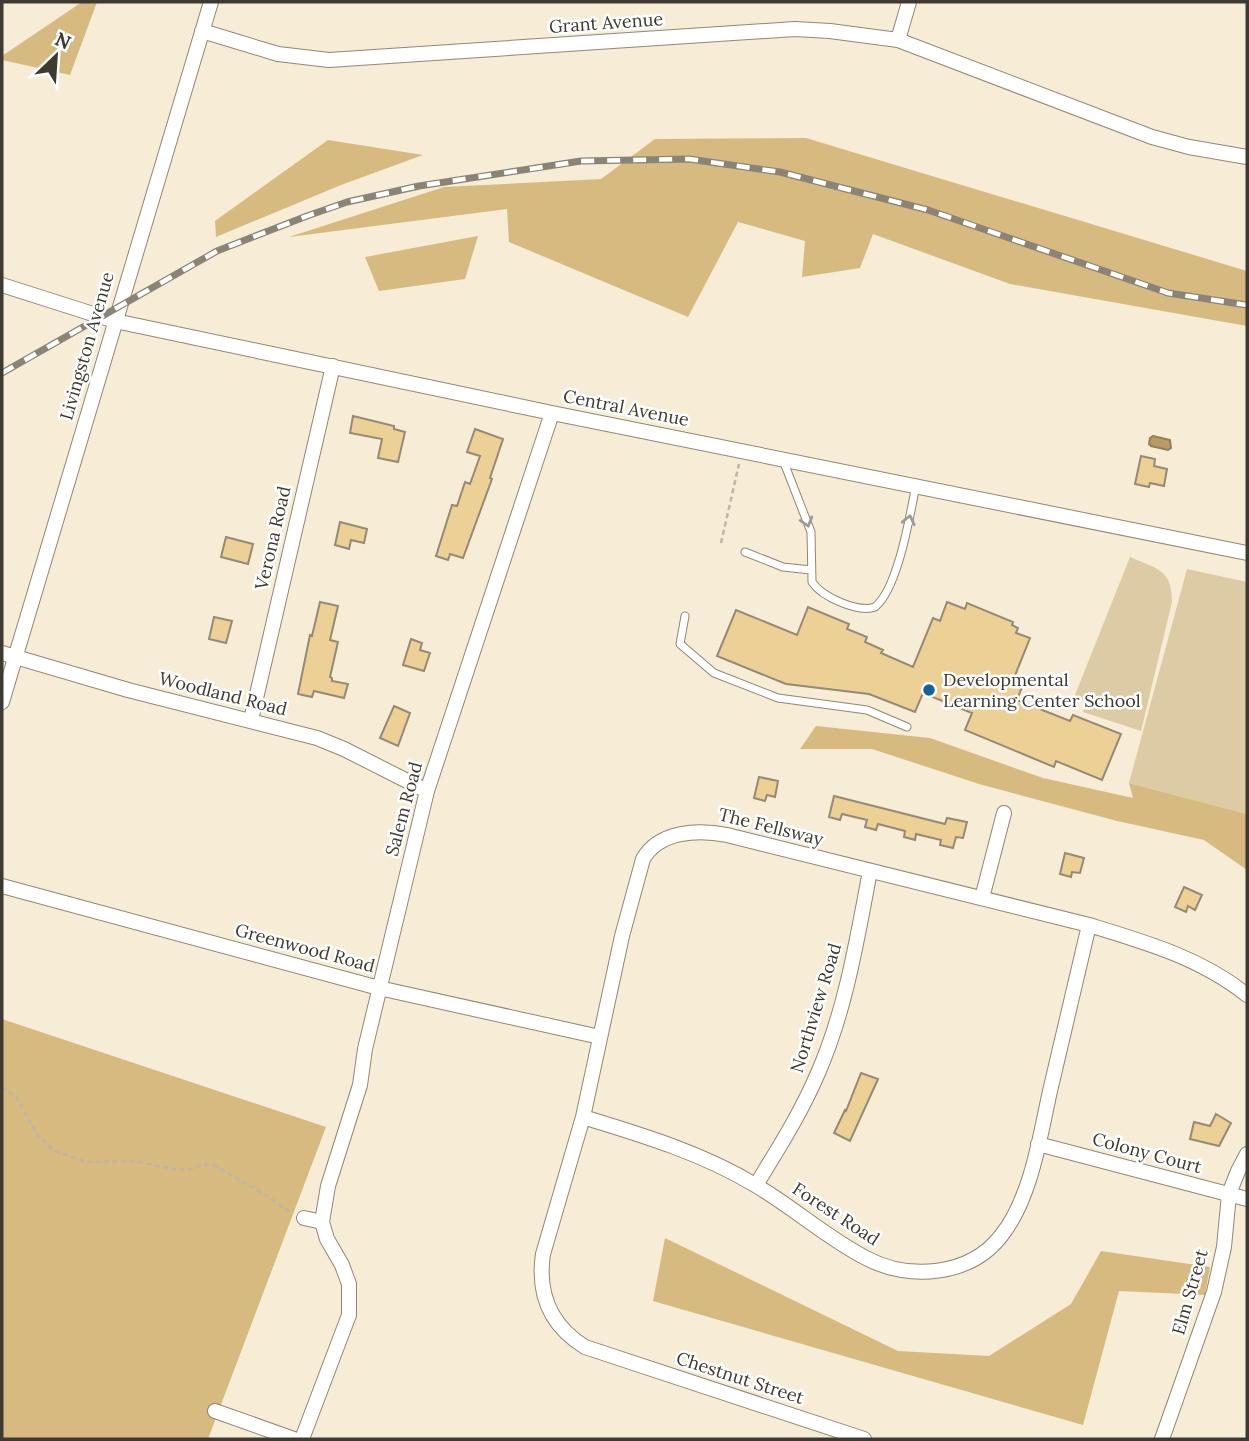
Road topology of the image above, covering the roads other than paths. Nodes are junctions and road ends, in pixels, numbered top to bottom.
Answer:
1 (211, 2) edge
2 (909, 2) edge
3 (202, 31) junction
4 (898, 40) junction
5 (1247, 158) edge
6 (2, 285) edge
7 (114, 321) junction
8 (333, 366) junction
9 (552, 413) junction
10 (783, 459) junction
11 (916, 485) junction
12 (745, 552) dead end
13 (1247, 553) edge
14 (811, 570) junction
15 (685, 615) dead end
16 (9, 655) edge
17 (2, 702) edge
18 (251, 720) junction
19 (906, 727) dead end
20 (427, 791) junction
21 (1004, 813) dead end
22 (870, 871) junction
23 (2, 886) edge
24 (982, 898) junction
25 (1089, 925) junction
26 (379, 988) junction
27 (1247, 995) edge
28 (600, 1037) junction
29 (583, 1116) junction
30 (1038, 1144) junction
31 (1247, 1154) edge
32 (756, 1185) junction
33 (1229, 1194) junction
34 (1247, 1199) edge
35 (304, 1218) road end
36 (322, 1222) junction
37 (604, 1354) joint
38 (215, 1410) dead end
39 (294, 1439) edge
40 (302, 1439) edge
41 (864, 1439) edge
42 (1162, 1439) edge

1 - 3 street, Livingston Avenue
2 - 4 street
3 - 4 street, Grant Avenue
3 - 7 street, Livingston Avenue
4 - 5 street, Grant Avenue
6 - 7 street, Central Avenue
7 - 8 street, Central Avenue
7 - 16 street, Livingston Avenue
8 - 9 street, Central Avenue
8 - 18 street, Verona Road
9 - 10 street, Central Avenue
9 - 20 street, Salem Road
10 - 11 street, Central Avenue
10 -> 14 lane
11 - 13 street, Central Avenue
14 -> 11 lane
12 - 14 lane
15 - 19 lane
16 - 17 street, Livingston Avenue
16 - 18 street, Woodland Road
18 - 20 street, Woodland Road
20 - 26 street, Salem Road
21 - 24 street
22 - 24 street, The Fellsway
22 - 28 street, The Fellsway
22 - 32 street, Northview Road
23 - 26 street, Greenwood Road
24 - 25 street, The Fellsway
25 - 27 street, The Fellsway
25 - 30 street, Forest Road
26 - 28 street, Greenwood Road
26 - 36 street, Salem Road
28 - 29 street, The Fellsway
29 - 32 street, Forest Road
29 - 37 street, The Fellsway
30 - 32 street, Forest Road
30 - 33 street, Colony Court
31 - 33 street, Elm Street
33 - 34 street, Colony Court
33 - 42 street, Elm Street
35 - 36 street
36 - 40 street
37 - 41 street, Chestnut Street
38 - 39 street

